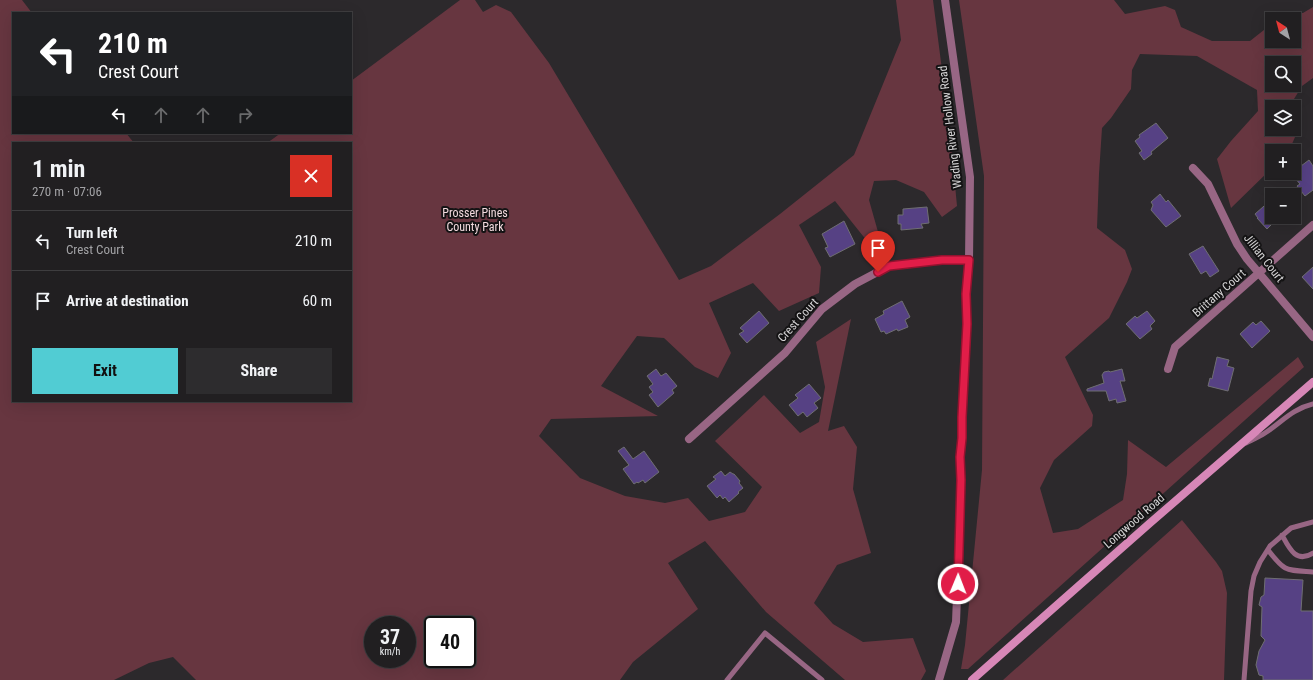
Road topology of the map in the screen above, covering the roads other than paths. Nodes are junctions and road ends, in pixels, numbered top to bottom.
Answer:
1 (946, 0) edge
2 (1193, 168) dead end
3 (1313, 225) edge
4 (969, 260) junction
5 (1259, 273) junction
6 (1313, 337) edge
7 (1168, 369) dead end
8 (1313, 382) edge
9 (1313, 404) edge
10 (689, 439) dead end
11 (1238, 447) junction
12 (1313, 522) edge
13 (1282, 535) junction
14 (1268, 550) junction
15 (1313, 553) edge
16 (1313, 572) edge
17 (727, 680) edge
18 (822, 680) edge
19 (939, 680) edge
20 (972, 680) edge
21 (1244, 680) edge

1 - 4 street, Wading River Hollow Road
2 - 5 street, Jillian Court
3 - 5 street, Brittany Court
4 - 10 street, Crest Court
4 - 19 street, Wading River Hollow Road
5 - 6 street, Jillian Court
5 - 7 street, Brittany Court
8 - 11 main road, Longwood Road
9 - 11 lane
11 - 20 main road, Longwood Road
12 - 13 lane
13 - 14 lane
13 - 15 lane
14 - 16 lane
14 - 21 lane
17 - 18 lane

